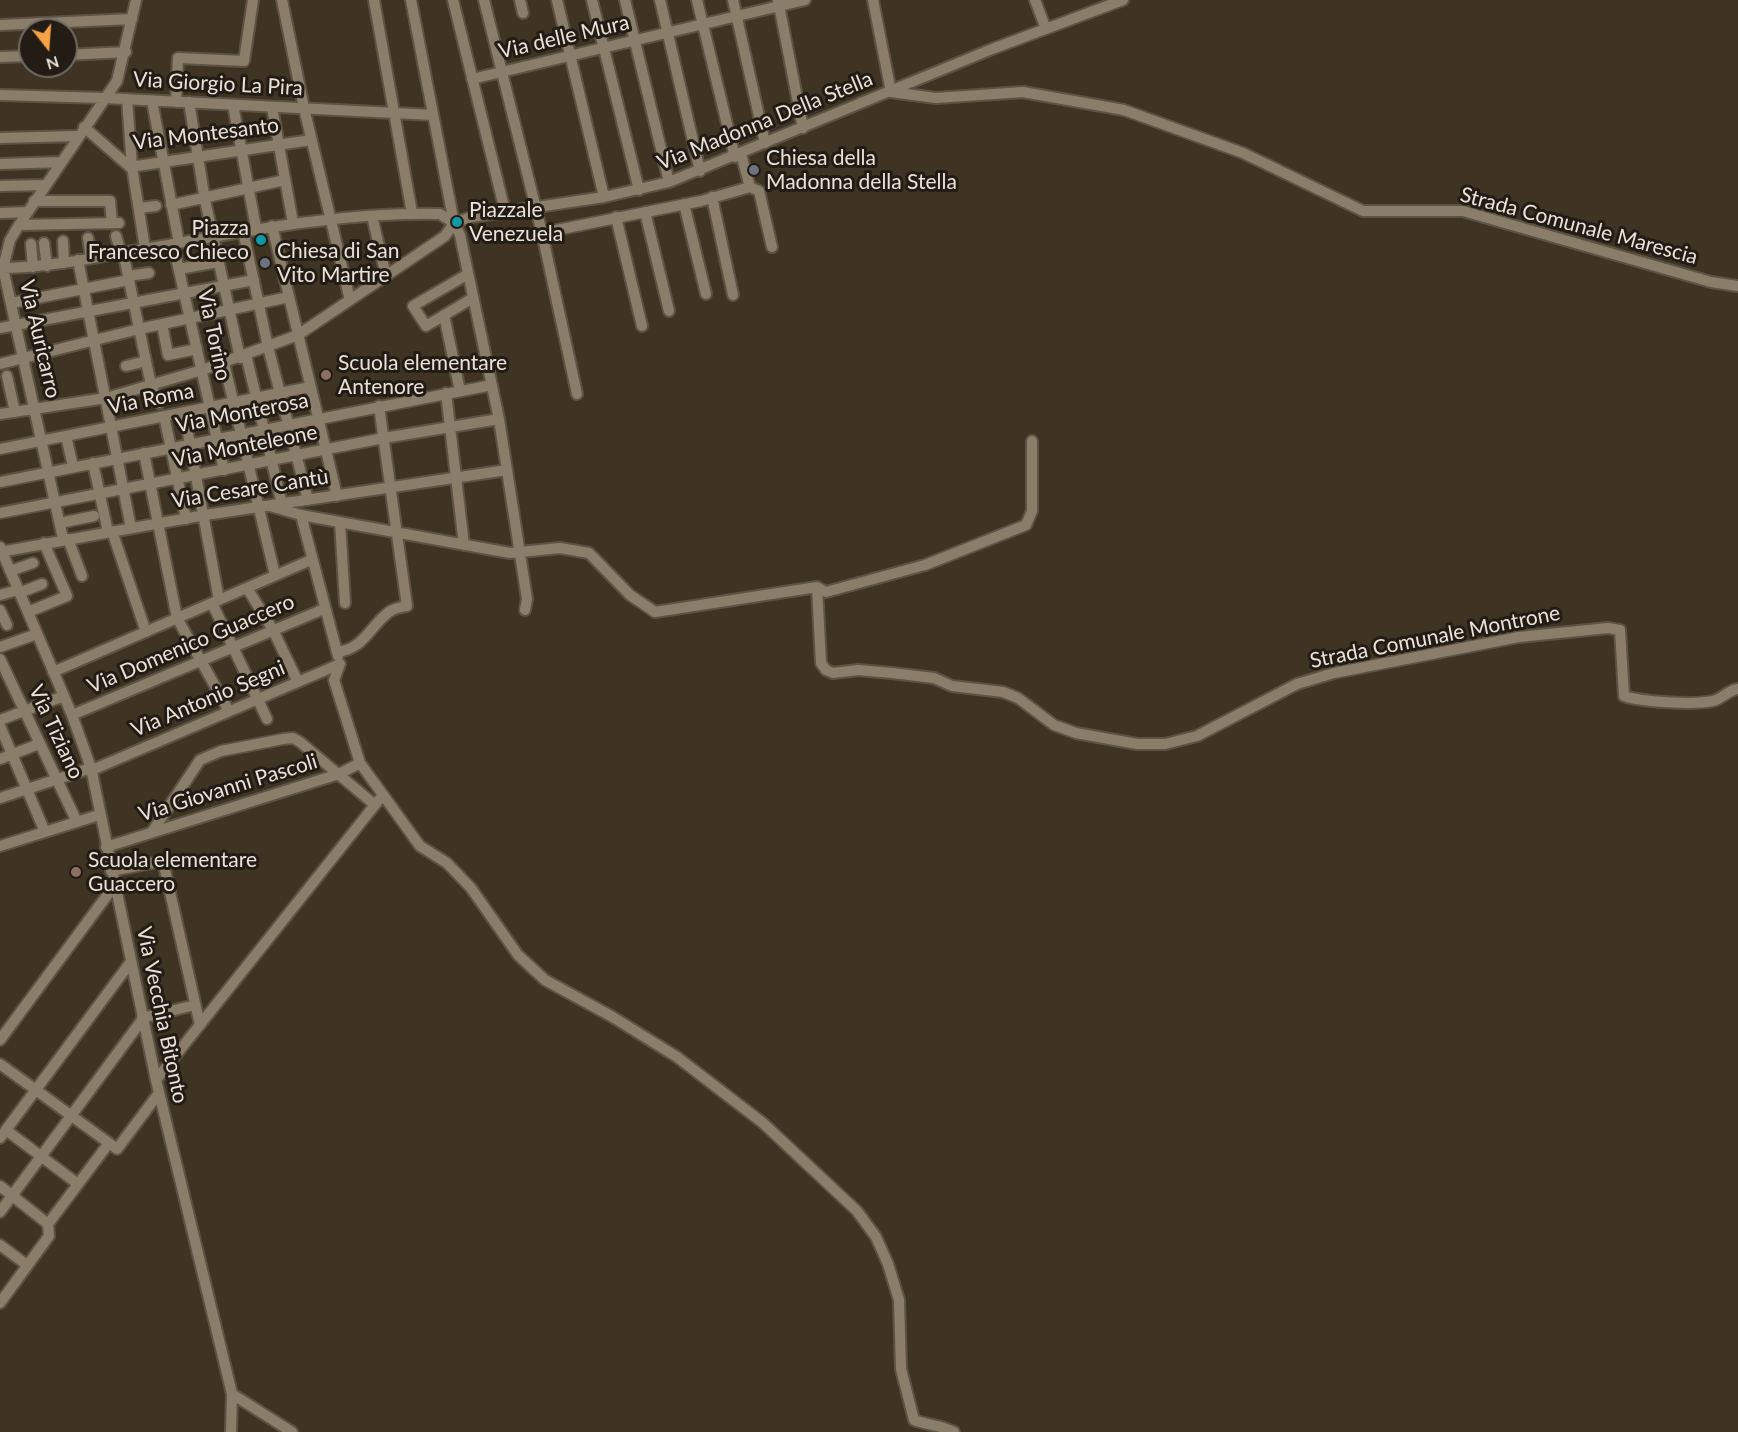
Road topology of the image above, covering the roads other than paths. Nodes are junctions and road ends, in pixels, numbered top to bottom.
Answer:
1 (136, 0) edge
2 (253, 0) edge
3 (282, 0) edge
4 (374, 0) edge
5 (411, 0) edge
6 (453, 0) edge
7 (484, 0) edge
8 (520, 0) edge
9 (557, 0) edge
10 (592, 0) edge
11 (625, 0) edge
12 (660, 0) edge
13 (697, 0) edge
14 (733, 0) edge
15 (805, 0) edge
16 (873, 0) edge
17 (1035, 0) edge
18 (1123, 0) edge
19 (779, 3) edge
20 (523, 13) dead end
21 (737, 16) junction
22 (132, 19) junction
23 (0, 25) edge
24 (702, 25) junction
25 (1046, 29) junction
26 (668, 33) junction
27 (635, 41) junction
28 (603, 48) junction
29 (126, 52) junction
30 (78, 54) edge
31 (18, 56) edge
32 (0, 57) edge
33 (570, 57) junction
34 (503, 72) junction
35 (472, 79) junction
36 (891, 92) junction
37 (0, 95) edge
38 (105, 98) junction
39 (127, 99) junction
40 (152, 101) junction
41 (176, 102) junction
42 (189, 102) junction
43 (233, 105) junction
44 (272, 107) junction
45 (304, 108) junction
46 (395, 113) junction
47 (433, 116) junction
48 (803, 128) junction
49 (80, 131) junction
50 (0, 138) edge
51 (311, 140) junction
52 (765, 143) junction
53 (279, 145) junction
54 (242, 151) junction
55 (738, 155) junction
56 (198, 158) junction
57 (60, 162) junction
58 (163, 163) junction
59 (0, 164) edge
60 (132, 167) junction
61 (700, 171) junction
62 (285, 180) junction
63 (669, 182) junction
64 (45, 185) junction
65 (0, 186) edge
66 (750, 187) junction
67 (249, 188) junction
68 (639, 190) junction
69 (604, 197) junction
70 (205, 198) junction
71 (712, 198) junction
72 (34, 201) junction
73 (684, 204) junction
74 (171, 205) junction
75 (156, 206) dead end
76 (535, 207) junction
77 (139, 208) junction
78 (505, 211) junction
79 (28, 212) junction
80 (645, 212) junction
81 (0, 213) edge
82 (412, 213) junction
83 (372, 216) junction
84 (616, 217) junction
85 (329, 218) junction
86 (293, 223) junction
87 (454, 223) junction
88 (18, 225) junction
89 (272, 226) junction
90 (256, 228) junction
91 (243, 231) junction
92 (542, 233) junction
93 (116, 236) dead end
94 (212, 236) junction
95 (88, 238) dead end
96 (5, 241) edge
97 (63, 241) dead end
98 (44, 243) dead end
99 (176, 243) junction
100 (31, 244) dead end
101 (772, 247) dead end
102 (146, 248) junction
103 (122, 252) junction
104 (91, 258) junction
105 (78, 260) junction
106 (218, 262) junction
107 (64, 263) junction
108 (47, 266) junction
109 (33, 267) junction
110 (2, 268) edge
111 (179, 269) junction
112 (149, 273) dead end
113 (468, 274) junction
114 (386, 276) junction
115 (128, 278) junction
116 (254, 280) junction
117 (224, 286) junction
118 (1738, 286) edge
119 (4, 287) edge
120 (84, 289) junction
121 (184, 294) junction
122 (706, 294) dead end
123 (733, 295) dead end
124 (289, 297) junction
125 (473, 298) junction
126 (350, 300) junction
127 (12, 303) junction
128 (134, 303) junction
129 (259, 303) junction
130 (229, 309) junction
131 (89, 311) junction
132 (669, 311) dead end
133 (444, 315) junction
134 (190, 318) junction
135 (162, 324) junction
136 (18, 325) junction
137 (642, 326) dead end
138 (0, 328) edge
139 (139, 329) junction
140 (298, 335) junction
141 (95, 341) junction
142 (268, 347) junction
143 (197, 349) junction
144 (243, 356) junction
145 (26, 358) junction
146 (146, 361) junction
147 (224, 363) junction
148 (0, 364) edge
149 (126, 366) dead end
150 (202, 370) junction
151 (7, 376) dead end
152 (151, 385) junction
153 (492, 385) junction
154 (310, 387) junction
155 (460, 391) junction
156 (446, 393) junction
157 (280, 394) junction
158 (577, 394) dead end
159 (106, 398) junction
160 (256, 398) junction
161 (159, 403) dead end
162 (233, 403) junction
163 (379, 406) junction
164 (210, 407) junction
165 (37, 410) junction
166 (15, 412) junction
167 (184, 412) junction
168 (0, 414) edge
169 (164, 416) junction
170 (318, 418) junction
171 (499, 419) junction
172 (288, 424) junction
173 (112, 426) junction
174 (450, 427) junction
175 (264, 429) junction
176 (240, 434) junction
177 (66, 436) junction
178 (217, 438) junction
179 (384, 438) junction
180 (41, 441) junction
181 (1032, 441) dead end
182 (190, 444) junction
183 (171, 447) junction
184 (0, 449) edge
185 (326, 450) junction
186 (144, 453) junction
187 (297, 456) junction
188 (118, 458) junction
189 (272, 461) junction
190 (72, 462) dead end
191 (93, 463) junction
192 (248, 466) junction
193 (224, 470) junction
194 (507, 470) junction
195 (49, 472) junction
196 (197, 475) junction
197 (456, 478) junction
198 (177, 479) junction
199 (0, 482) edge
200 (151, 484) junction
201 (391, 488) junction
202 (124, 489) junction
203 (100, 494) junction
204 (337, 496) junction
205 (308, 500) junction
206 (55, 503) junction
207 (282, 504) junction
208 (270, 507) junction
209 (258, 509) junction
210 (0, 513) edge
211 (301, 514) junction
212 (205, 515) junction
213 (94, 516) dead end
214 (186, 519) junction
215 (60, 522) junction
216 (340, 522) junction
217 (158, 523) junction
218 (131, 528) junction
219 (110, 531) junction
220 (398, 532) junction
221 (66, 539) junction
222 (44, 543) junction
223 (464, 545) junction
224 (1, 550) edge
225 (520, 553) junction
226 (311, 560) junction
227 (33, 563) dead end
228 (10, 571) junction
229 (275, 575) junction
230 (82, 576) dead end
231 (42, 584) dead end
232 (817, 586) junction
233 (247, 588) junction
234 (19, 591) junction
235 (0, 595) edge
236 (215, 602) junction
237 (345, 603) dead end
238 (324, 609) junction
239 (0, 610) edge
240 (525, 610) dead end
241 (28, 612) junction
242 (177, 618) junction
243 (7, 625) dead end
244 (273, 630) junction
245 (146, 632) junction
246 (37, 634) junction
247 (0, 646) edge
248 (233, 647) junction
249 (337, 652) junction
250 (0, 659) edge
251 (202, 660) junction
252 (340, 664) junction
253 (53, 672) junction
254 (298, 682) junction
255 (1738, 689) edge
256 (64, 696) junction
257 (258, 699) junction
258 (24, 711) junction
259 (230, 711) junction
260 (72, 715) junction
261 (267, 719) dead end
262 (0, 720) edge
263 (0, 726) edge
264 (39, 744) junction
265 (12, 754) junction
266 (0, 759) edge
267 (360, 763) junction
268 (91, 769) junction
269 (339, 774) junction
270 (55, 779) junction
271 (27, 789) junction
272 (0, 798) edge
273 (378, 801) junction
274 (99, 815) junction
275 (77, 822) junction
276 (45, 832) junction
277 (152, 832) junction
278 (0, 846) edge
279 (106, 847) junction
280 (111, 871) junction
281 (114, 886) junction
282 (130, 963) junction
283 (195, 1005) junction
284 (142, 1019) junction
285 (200, 1025) junction
286 (0, 1038) edge
287 (0, 1064) edge
288 (156, 1080) junction
289 (35, 1089) junction
290 (159, 1093) junction
291 (70, 1114) junction
292 (3, 1134) edge
293 (109, 1143) junction
294 (40, 1156) junction
295 (78, 1184) junction
296 (0, 1186) edge
297 (12, 1196) junction
298 (0, 1212) edge
299 (48, 1224) junction
300 (0, 1245) edge
301 (27, 1265) junction
302 (0, 1302) edge
303 (232, 1394) junction
304 (231, 1432) edge
305 (292, 1432) edge
306 (954, 1432) edge

1 - 22 street, Via Auricarro
2 - 41 street
3 - 45 street
4 - 46 street
5 - 47 street
6 - 35 street
7 - 34 street
8 - 20 street
9 - 33 street
10 - 28 street
11 - 27 street
12 - 26 street
13 - 24 street
14 - 21 street
15 - 19 street, Via delle Mura
16 - 36 street
17 - 25 street
18 - 25 street, Via Madonna Della Stella
19 - 21 street, Via delle Mura
19 - 48 street
21 - 24 street, Via delle Mura
21 - 52 street
22 - 23 street
22 - 29 street, Via Auricarro
24 - 26 street, Via delle Mura
24 - 55 street
25 - 36 street, Via Madonna Della Stella
26 - 27 street, Via delle Mura
26 - 61 street
27 - 28 street, Via delle Mura
27 - 63 street
28 - 33 street, Via delle Mura
28 - 68 street
29 - 30 street
29 - 38 street, Via Auricarro
31 - 32 street
33 - 34 street, Via delle Mura
33 - 69 street
34 - 35 street, Via delle Mura
34 - 76 street
35 - 78 street
36 - 48 street, Via Madonna Della Stella
36 - 118 street, Strada Comunale Marescia
37 - 38 street, Via Giorgio La Pira
38 - 39 street, Via Giorgio La Pira
38 - 49 street, Via Auricarro
39 - 40 street, Via Giorgio La Pira
39 - 60 street
40 - 41 street, Via Giorgio La Pira
40 - 58 street, Via Torino
41 - 42 street, Via Giorgio La Pira
42 - 43 street, Via Giorgio La Pira
42 - 56 street
43 - 44 street, Via Giorgio La Pira
43 - 54 street
44 - 45 street, Via Giorgio La Pira
44 - 53 street
45 - 46 street, Via Giorgio La Pira
45 - 51 street
46 - 47 street, Via Giorgio La Pira
46 - 82 street
47 - 87 street
48 - 52 street, Via Madonna Della Stella
49 - 50 street
49 - 57 street, Via Auricarro
49 - 60 street, Via Montesanto
51 - 53 street, Via Montesanto
51 - 85 street
52 - 55 street, Via Madonna Della Stella
53 - 54 street, Via Montesanto
53 - 62 street
54 - 56 street, Via Montesanto
54 - 67 street
55 - 61 street, Via Madonna Della Stella
55 - 66 street
56 - 58 street, Via Montesanto
56 - 70 street
57 - 59 street
57 - 64 street, Via Auricarro
58 - 60 street, Via Montesanto
58 - 74 street, Via Torino
60 - 77 street
61 - 63 street, Via Madonna Della Stella
62 - 67 street
62 - 86 street
63 - 68 street, Via Madonna Della Stella
64 - 65 street
64 - 72 street, Via Auricarro
66 - 71 street
66 - 101 street
67 - 70 street
67 - 90 street
68 - 69 street, Via Madonna Della Stella
69 - 76 street, Via Madonna Della Stella
70 - 74 street
70 - 94 street
71 - 73 street
71 - 123 street
72 - 79 street, Via Auricarro
72 - 88 street
73 - 80 street
73 - 122 street
74 - 99 street, Via Torino
75 - 77 street
76 - 78 street, Via Madonna Della Stella
76 - 92 street
77 - 102 street
78 - 87 street, Via Madonna Della Stella
79 - 81 street
79 - 88 street, Via Auricarro
80 - 84 street
80 - 132 street
82 - 83 street
82 - 87 street
83 - 85 street
83 - 114 street
84 - 92 street
84 - 137 street
85 - 86 street
85 - 126 street
86 - 89 street
87 - 113 street
87 - 114 street
88 - 96 street, Via Auricarro
89 - 90 street
89 - 124 street
90 - 91 street
91 - 94 street
91 - 116 street
92 - 158 street
93 - 103 street
94 - 99 street
94 - 106 street
95 - 104 street
96 - 110 street, Via Auricarro
97 - 107 street
98 - 108 street
99 - 102 street
99 - 111 street, Via Torino
100 - 109 street
102 - 103 street
103 - 104 street
103 - 115 street
104 - 105 street
105 - 107 street
105 - 120 street
106 - 111 street
106 - 117 street
107 - 108 street
108 - 109 street
109 - 110 street
110 - 119 street, Via Auricarro
111 - 121 street, Via Torino
112 - 115 street
113 - 125 street
113 - 133 street
114 - 126 street
115 - 120 street
115 - 128 street
116 - 117 street
116 - 129 street
117 - 121 street
117 - 130 street
119 - 127 street, Via Auricarro
120 - 127 street
120 - 131 street
121 - 128 street
121 - 134 street, Via Torino
124 - 129 street
124 - 140 street
125 - 133 street
125 - 153 street
126 - 140 street
127 - 136 street, Via Auricarro
128 - 131 street
128 - 139 street
129 - 130 street
129 - 142 street
130 - 134 street
130 - 144 street
131 - 136 street
131 - 141 street
133 - 155 street
134 - 135 street
134 - 143 street, Via Torino
135 - 139 street
135 - 143 street
136 - 138 street
136 - 145 street, Via Auricarro
139 - 141 street
139 - 146 street
140 - 142 street
140 - 154 street
141 - 145 street
141 - 159 street
142 - 144 street
142 - 157 street
143 - 150 street, Via Torino
144 - 147 street
144 - 160 street
145 - 148 street
145 - 165 street, Via Auricarro
146 - 149 street
146 - 152 street
147 - 150 street
147 - 162 street
150 - 152 street
150 - 164 street, Via Torino
151 - 166 street
152 - 159 street
152 - 161 street
153 - 155 street, Via Monterosa
153 - 171 street
154 - 157 street, Via Roma
154 - 170 street
155 - 156 street, Via Monterosa
156 - 163 street, Via Monterosa
156 - 174 street
157 - 160 street, Via Roma
157 - 172 street
159 - 165 street
159 - 173 street
160 - 162 street, Via Roma
160 - 175 street
162 - 164 street, Via Roma
162 - 176 street
163 - 170 street, Via Monterosa
163 - 179 street
164 - 167 street, Via Roma
164 - 178 street, Via Torino
165 - 166 street
165 - 180 street, Via Auricarro
166 - 168 street
167 - 169 street, Via Roma
167 - 182 street
169 - 173 street, Via Roma
169 - 183 street
170 - 172 street, Via Monterosa
170 - 185 street
171 - 174 street, Via Monteleone
171 - 194 street
172 - 175 street, Via Monterosa
172 - 187 street
173 - 177 street, Via Roma
173 - 188 street
174 - 179 street, Via Monteleone
174 - 197 street
175 - 176 street, Via Monterosa
175 - 189 street
176 - 178 street, Via Monterosa
176 - 192 street
177 - 180 street, Via Roma
177 - 190 street
178 - 182 street, Via Monterosa
178 - 193 street, Via Torino
179 - 185 street, Via Monteleone
179 - 201 street
180 - 184 street, Via Roma
180 - 195 street, Via Auricarro
181 - 232 street
182 - 183 street, Via Monterosa
182 - 196 street
183 - 186 street, Via Monterosa
183 - 198 street
185 - 187 street, Via Monteleone
185 - 204 street
186 - 188 street, Via Monterosa
186 - 200 street
187 - 189 street, Via Monteleone
187 - 205 street
188 - 191 street, Via Monterosa
188 - 202 street
189 - 192 street, Via Monteleone
189 - 207 street
191 - 195 street, Via Monterosa
191 - 203 street
192 - 193 street, Via Monteleone
192 - 209 street
193 - 196 street, Via Monteleone
194 - 197 street, Via Cesare Cantù
194 - 225 street
195 - 199 street, Via Monterosa
195 - 206 street, Via Auricarro
196 - 198 street, Via Monteleone
196 - 212 street
197 - 201 street, Via Cesare Cantù
197 - 223 street
198 - 200 street, Via Monteleone
198 - 214 street
200 - 202 street, Via Monteleone
200 - 217 street
201 - 204 street, Via Cesare Cantù
201 - 220 street
202 - 203 street, Via Monteleone
202 - 218 street
203 - 206 street, Via Monteleone
203 - 219 street
204 - 205 street, Via Cesare Cantù
205 - 207 street, Via Cesare Cantù
206 - 210 street, Via Monteleone
206 - 215 street, Via Auricarro
207 - 208 street, Via Cesare Cantù
208 - 209 street, Via Cesare Cantù
208 - 211 street
209 - 212 street, Via Cesare Cantù
209 - 229 street
211 - 216 street
211 - 226 street
212 - 214 street, Via Cesare Cantù
212 - 236 street
213 - 215 street
214 - 217 street, Via Cesare Cantù
215 - 221 street, Via Auricarro
216 - 220 street
216 - 237 street
217 - 218 street, Via Cesare Cantù
217 - 242 street
218 - 219 street, Via Cesare Cantù
219 - 221 street, Via Cesare Cantù
219 - 245 street
220 - 223 street
220 - 249 street
221 - 222 street, Via Cesare Cantù
221 - 230 street, Via Auricarro
222 - 224 street, Via Cesare Cantù
222 - 241 street
223 - 225 street
224 - 228 street, Via Vecchia Bitonto
225 - 232 street
225 - 240 street
226 - 229 street
226 - 238 street
227 - 228 street
228 - 234 street, Via Vecchia Bitonto
229 - 233 street
231 - 234 street
232 - 255 street, Strada Comunale Montrone
233 - 236 street
233 - 244 street
234 - 235 street
234 - 241 street, Via Vecchia Bitonto
236 - 242 street
236 - 248 street
238 - 244 street, Via Domenico Guaccero
238 - 249 street
239 - 243 street
241 - 246 street, Via Vecchia Bitonto
242 - 245 street
242 - 251 street
244 - 248 street, Via Domenico Guaccero
244 - 254 street
245 - 253 street
246 - 247 street
246 - 253 street, Via Vecchia Bitonto
248 - 251 street, Via Domenico Guaccero
248 - 257 street
249 - 252 street
250 - 258 street, Via Tiziano
251 - 259 street
251 - 260 street, Via Domenico Guaccero
252 - 254 street, Via Antonio Segni
252 - 267 street
253 - 256 street, Via Vecchia Bitonto
254 - 257 street, Via Antonio Segni
256 - 258 street
256 - 260 street, Via Vecchia Bitonto
257 - 259 street, Via Antonio Segni
257 - 261 street
258 - 262 street
258 - 264 street, Via Tiziano
259 - 268 street, Via Antonio Segni
260 - 268 street, Via Vecchia Bitonto
263 - 265 street
264 - 265 street
264 - 270 street, Via Tiziano
265 - 266 street
265 - 271 street
267 - 269 street, Via Giovanni Pascoli
267 - 273 street
268 - 270 street, Via Antonio Segni
268 - 274 street, Via Vecchia Bitonto
269 - 273 street
269 - 277 street, Via Giovanni Pascoli
269 - 277 street
270 - 271 street, Via Antonio Segni
270 - 275 street, Via Tiziano
271 - 272 street, Via Antonio Segni
271 - 276 street
273 - 285 street
273 - 306 street
274 - 275 street
274 - 279 street, Via Vecchia Bitonto
275 - 276 street
276 - 278 street
277 - 279 street, Via Giovanni Pascoli
279 - 280 street, Via Vecchia Bitonto
280 - 281 street, Via Vecchia Bitonto
280 - 283 street
281 - 282 street, Via Vecchia Bitonto
281 - 286 street
282 - 284 street, Via Vecchia Bitonto
282 - 289 street
283 - 284 street
283 - 285 street
284 - 288 street, Via Vecchia Bitonto
284 - 291 street
285 - 288 street
287 - 289 street
288 - 290 street, Via Vecchia Bitonto
289 - 291 street
289 - 292 street
290 - 293 street
290 - 303 street, Via Vecchia Bitonto
291 - 293 street
291 - 294 street
292 - 294 street
293 - 295 street
294 - 295 street
294 - 297 street
295 - 299 street
296 - 297 street
297 - 298 street
297 - 299 street
299 - 301 street
300 - 301 street
301 - 302 street
303 - 304 street, Via Vecchia Bitonto
303 - 305 street

